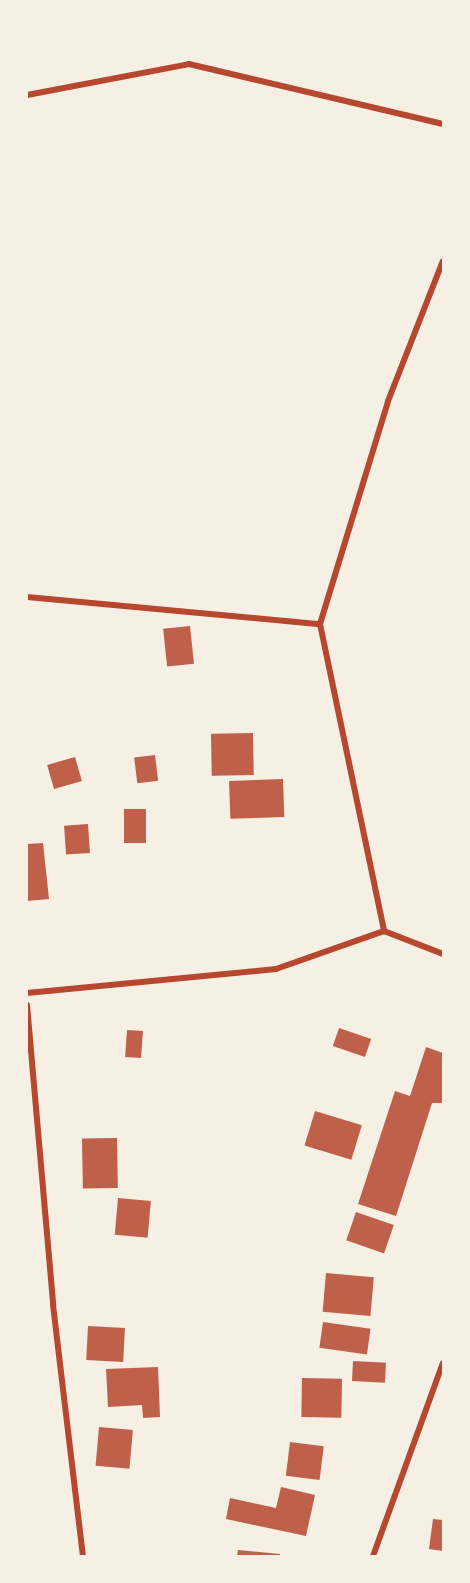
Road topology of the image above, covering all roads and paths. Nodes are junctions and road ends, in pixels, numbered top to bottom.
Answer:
1 (27, 95) edge
2 (443, 124) edge
3 (443, 261) edge
4 (27, 597) edge
5 (320, 624) junction
6 (384, 931) junction
7 (443, 954) edge
8 (27, 993) edge
9 (27, 1005) edge
10 (443, 1363) edge
11 (82, 1556) edge
12 (373, 1556) edge

1 - 2 street
3 - 5 street
4 - 5 street
5 - 6 street
6 - 7 street
6 - 8 street
9 - 11 street
10 - 12 street

